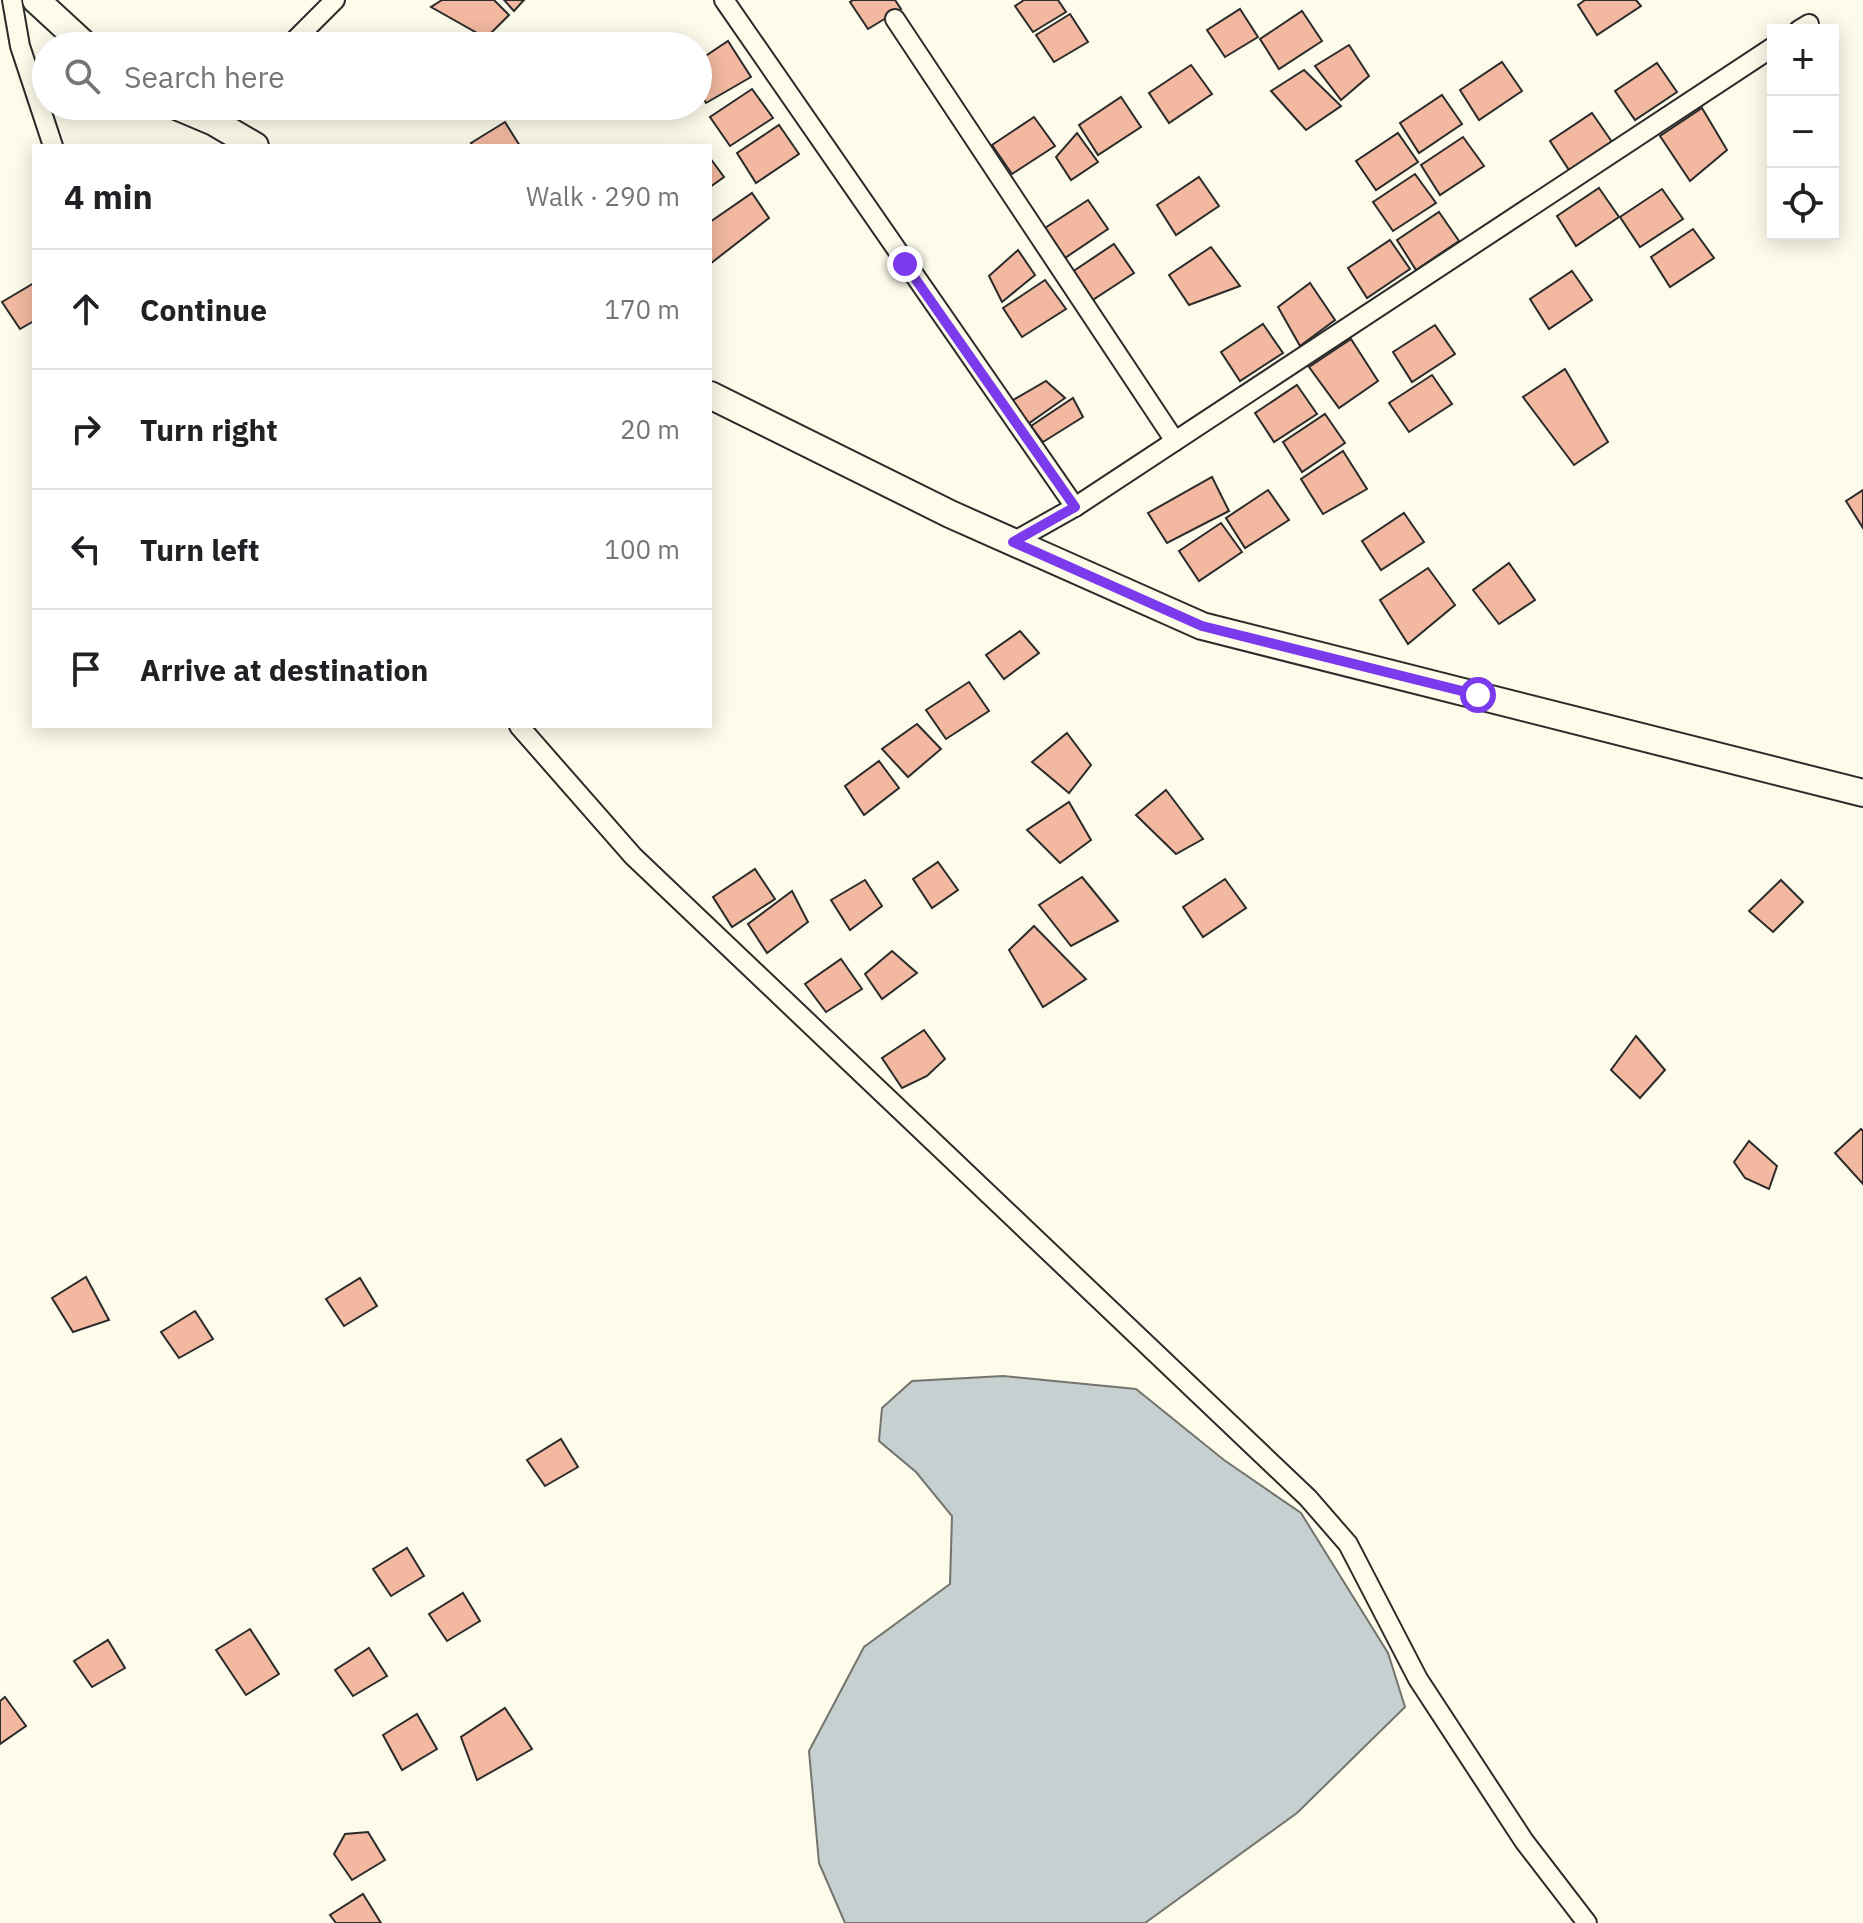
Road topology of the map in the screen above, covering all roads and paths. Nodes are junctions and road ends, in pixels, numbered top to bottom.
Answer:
1 (12, 0) edge
2 (36, 0) edge
3 (335, 0) edge
4 (724, 0) edge
5 (895, 19) dead end
6 (71, 32) edge
7 (303, 32) edge
8 (1767, 51) edge
9 (32, 82) edge
10 (44, 120) edge
11 (228, 120) edge
12 (52, 144) edge
13 (253, 144) edge
14 (712, 396) edge
15 (1175, 441) junction
16 (1075, 507) junction
17 (1013, 542) junction
18 (521, 728) edge
19 (1863, 793) edge
20 (1587, 1923) edge

1 - 9 street
2 - 6 street
3 - 7 street
4 - 16 street
5 - 15 street
8 - 15 street
10 - 12 street
11 - 13 street
14 - 17 street
15 - 16 street
16 - 17 street
17 - 19 street
18 - 20 street

